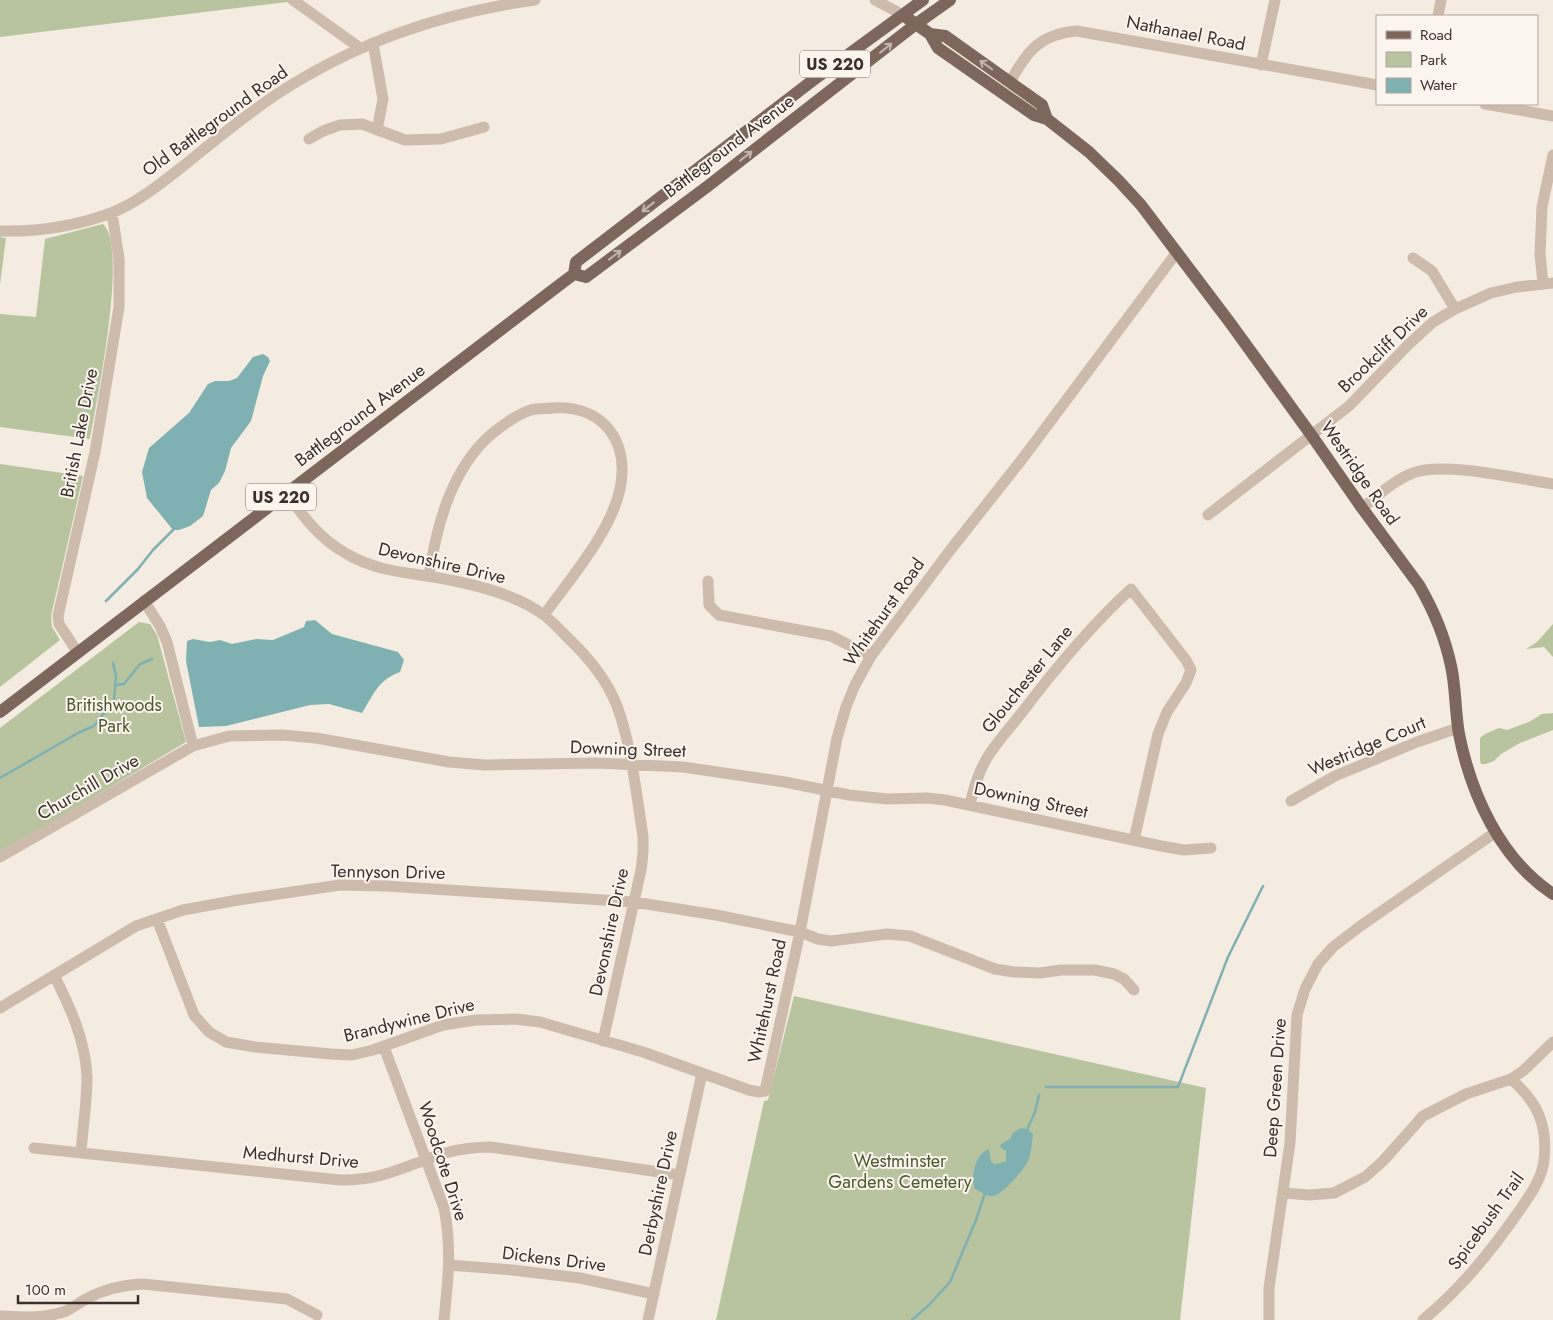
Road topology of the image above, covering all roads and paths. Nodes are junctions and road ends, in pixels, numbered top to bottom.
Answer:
1 (293, 0) edge
2 (535, 0) edge
3 (874, 0) edge
4 (923, 0) edge
5 (950, 0) edge
6 (1275, 0) edge
7 (1442, 0) edge
8 (902, 15) junction
9 (1438, 15) edge
10 (916, 24) junction
11 (930, 34) junction
12 (373, 43) junction
13 (360, 48) junction
14 (1261, 65) junction
15 (1010, 82) junction
16 (1376, 84) edge
17 (1491, 105) edge
18 (1553, 116) edge
19 (1047, 119) junction
20 (484, 127) dead end
21 (378, 130) junction
22 (309, 139) dead end
23 (1553, 155) edge
24 (715, 156) junction
25 (694, 195) junction
26 (112, 213) junction
27 (0, 231) edge
28 (1177, 252) junction
29 (1413, 258) dead end
30 (574, 274) junction
31 (1548, 283) edge
32 (1455, 309) junction
33 (1312, 436) junction
34 (1553, 484) edge
35 (287, 493) junction
36 (1362, 508) junction
37 (1208, 515) dead end
38 (429, 576) junction
39 (708, 581) dead end
40 (144, 601) junction
41 (544, 615) junction
42 (78, 653) junction
43 (870, 656) junction
44 (0, 712) edge
45 (1458, 728) junction
46 (193, 746) junction
47 (631, 764) junction
48 (827, 791) junction
49 (1291, 800) dead end
50 (970, 804) junction
51 (1496, 832) junction
52 (1134, 840) junction
53 (1211, 848) dead end
54 (0, 857) edge
55 (1553, 894) edge
56 (634, 902) junction
57 (157, 919) junction
58 (800, 932) junction
59 (54, 975) junction
60 (1134, 990) dead end
61 (0, 1008) edge
62 (603, 1041) junction
63 (1553, 1042) edge
64 (384, 1047) junction
65 (702, 1073) junction
66 (1511, 1079) junction
67 (765, 1091) joint
68 (34, 1148) dead end
69 (81, 1152) junction
70 (427, 1160) junction
71 (679, 1175) junction
72 (1284, 1192) junction
73 (449, 1265) junction
74 (654, 1294) junction
75 (69, 1315) edge
76 (317, 1315) dead end
77 (0, 1316) edge
78 (444, 1320) edge
79 (648, 1320) edge
80 (1269, 1320) edge
81 (1423, 1320) edge

1 - 13 street
2 - 12 street, Old Battleground Road
3 - 8 street, Westridge Road
4 - 8 main road, Battleground Avenue / US 220
5 - 10 main road, Battleground Avenue / US 220
6 - 14 street
7 - 9 street
8 - 10 main road, Westridge Road
8 - 24 main road, Battleground Avenue / US 220
10 - 11 main road, Westridge Road
25 -> 10 main road, Battleground Avenue / US 220
15 -> 11 main road, Westridge Road
11 - 19 main road, Westridge Road
12 - 13 street, Old Battleground Road
12 - 21 street
13 - 26 street, Old Battleground Road
14 - 15 street, Nathanael Road
14 - 16 street, Nathanael Road
15 - 19 main road, Westridge Road
17 - 18 street
19 - 28 main road, Westridge Road
20 - 21 street
21 - 22 street
23 - 31 street
24 - 25 main road
24 -> 30 main road, Battleground Avenue / US 220
30 -> 25 main road, Battleground Avenue / US 220
26 - 27 street, Old Battleground Road
26 - 42 street, British Lake Drive
28 - 33 main road, Westridge Road
28 - 43 street, Whitehurst Road
29 - 32 street
30 - 35 main road, Battleground Avenue / US 220
31 - 32 street, Brookcliff Drive
32 - 33 street, Brookcliff Drive
33 - 36 main road, Westridge Road
33 - 37 street, Brookcliff Drive
34 - 36 street
35 - 38 street, Devonshire Drive
35 - 40 main road, Battleground Avenue / US 220
36 - 45 main road, Westridge Road
38 - 41 street, Devonshire Drive
38 - 41 street
39 - 43 street
40 - 42 main road, Battleground Avenue / US 220
40 - 46 street
41 - 47 street, Devonshire Drive
42 - 44 main road, Battleground Avenue / US 220
43 - 48 street, Whitehurst Road
45 - 49 street, Westridge Court
45 - 51 main road, Westridge Road
46 - 47 street, Downing Street
46 - 54 street, Churchill Drive
47 - 48 street, Downing Street
47 - 56 street, Devonshire Drive
48 - 50 street, Downing Street
48 - 58 street, Whitehurst Road
50 - 52 street, Downing Street
50 - 52 street, Glouchester Lane
51 - 55 main road, Westridge Road
51 - 72 street, Deep Green Drive
52 - 53 street, Downing Street
56 - 57 street, Tennyson Drive
56 - 58 street, Tennyson Drive
56 - 62 street, Devonshire Drive
57 - 59 street, Tennyson Drive
57 - 64 street, Brandywine Drive
58 - 60 street, Tennyson Drive
58 - 67 street, Whitehurst Road
59 - 61 street, Tennyson Drive
59 - 69 street
62 - 64 street, Brandywine Drive
62 - 65 street, Brandywine Drive
63 - 66 street
64 - 70 street, Woodcote Drive
65 - 67 street, Brandywine Drive
65 - 71 street, Derbyshire Drive
66 - 72 street
66 - 81 street, Spicebush Trail
68 - 69 street, Medhurst Drive
69 - 70 street, Medhurst Drive
70 - 71 street, Medhurst Drive
70 - 73 street, Woodcote Drive
71 - 74 street, Derbyshire Drive
72 - 80 street, Deep Green Drive
73 - 74 street, Dickens Drive
73 - 78 street, Woodcote Drive
74 - 79 street, Derbyshire Drive
75 - 76 street
75 - 77 street

